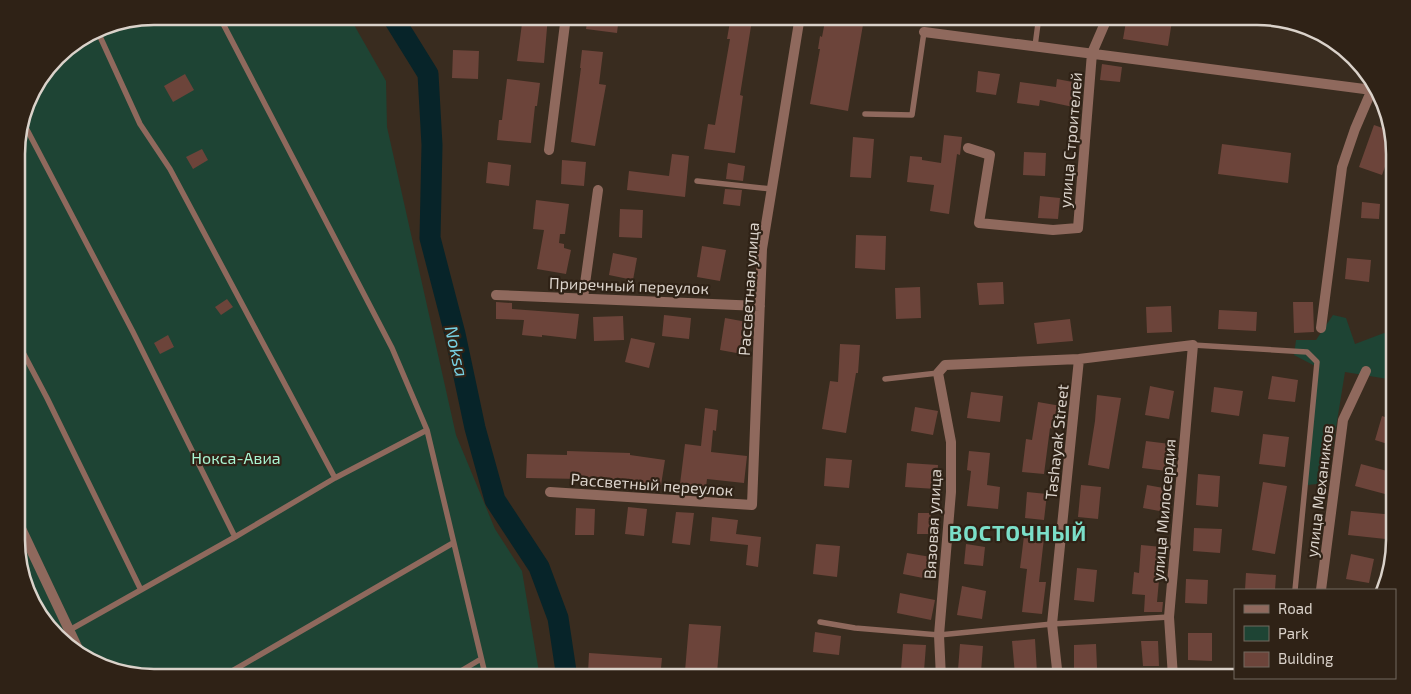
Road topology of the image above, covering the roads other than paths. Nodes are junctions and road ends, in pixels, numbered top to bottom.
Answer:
1 (224, 25) edge
2 (565, 25) edge
3 (799, 25) edge
4 (1038, 25) edge
5 (1104, 25) edge
6 (924, 32) joint
7 (100, 37) edge
8 (1035, 46) junction
9 (1092, 53) junction
10 (1368, 87) edge
11 (1371, 93) edge
12 (864, 114) dead end
13 (27, 130) edge
14 (968, 148) dead end
15 (549, 150) dead end
16 (697, 181) dead end
17 (772, 189) junction
18 (598, 190) dead end
19 (496, 295) dead end
20 (584, 298) junction
21 (760, 306) junction
22 (1321, 328) dead end
23 (1194, 345) junction
24 (25, 356) edge
25 (1079, 359) junction
26 (1366, 371) dead end
27 (938, 373) junction
28 (885, 378) dead end
29 (427, 430) junction
30 (335, 478) junction
31 (550, 492) dead end
32 (752, 505) joint
33 (235, 537) junction
34 (25, 539) edge
35 (453, 543) junction
36 (1295, 589) edge
37 (1321, 589) edge
38 (141, 590) junction
39 (1169, 617) junction
40 (820, 622) dead end
41 (1052, 624) junction
42 (69, 630) junction
43 (65, 633) edge
44 (939, 635) junction
45 (75, 642) edge
46 (481, 659) junction
47 (236, 669) edge
48 (464, 669) edge
49 (484, 669) edge
50 (941, 669) edge
51 (1057, 669) edge
52 (1172, 669) edge

1 - 29 lane
2 - 15 street
3 - 17 street, Рассветная улица
4 - 8 lane
5 - 9 street, улица Строителей
6 - 8 street
6 - 12 lane
7 - 30 lane
8 - 9 street
9 - 10 street
9 - 14 street, улица Строителей
11 - 22 street
13 - 33 lane
16 - 17 lane
17 - 21 street, Рассветная улица
18 - 20 street
19 - 20 street, Приречный переулок
20 - 21 street, Приречный переулок
21 - 32 street, Рассветная улица
23 - 25 street
23 - 36 lane
23 - 39 street, улица Милосердия
24 - 38 lane
25 - 27 street
25 - 41 street, Tashayak Street
26 - 37 street, улица Механиков
27 - 28 lane
27 - 44 street, Вязовая улица
29 - 30 lane
29 - 35 lane
30 - 33 lane
31 - 32 street, Рассветный переулок
33 - 38 lane
34 - 42 street
35 - 46 lane
35 - 47 lane
38 - 42 lane
39 - 41 lane
39 - 52 street, улица Милосердия
40 - 44 lane
41 - 44 lane
41 - 51 street, Tashayak Street
42 - 43 lane
42 - 45 street
44 - 50 street, Вязовая улица
46 - 48 lane
46 - 49 lane

